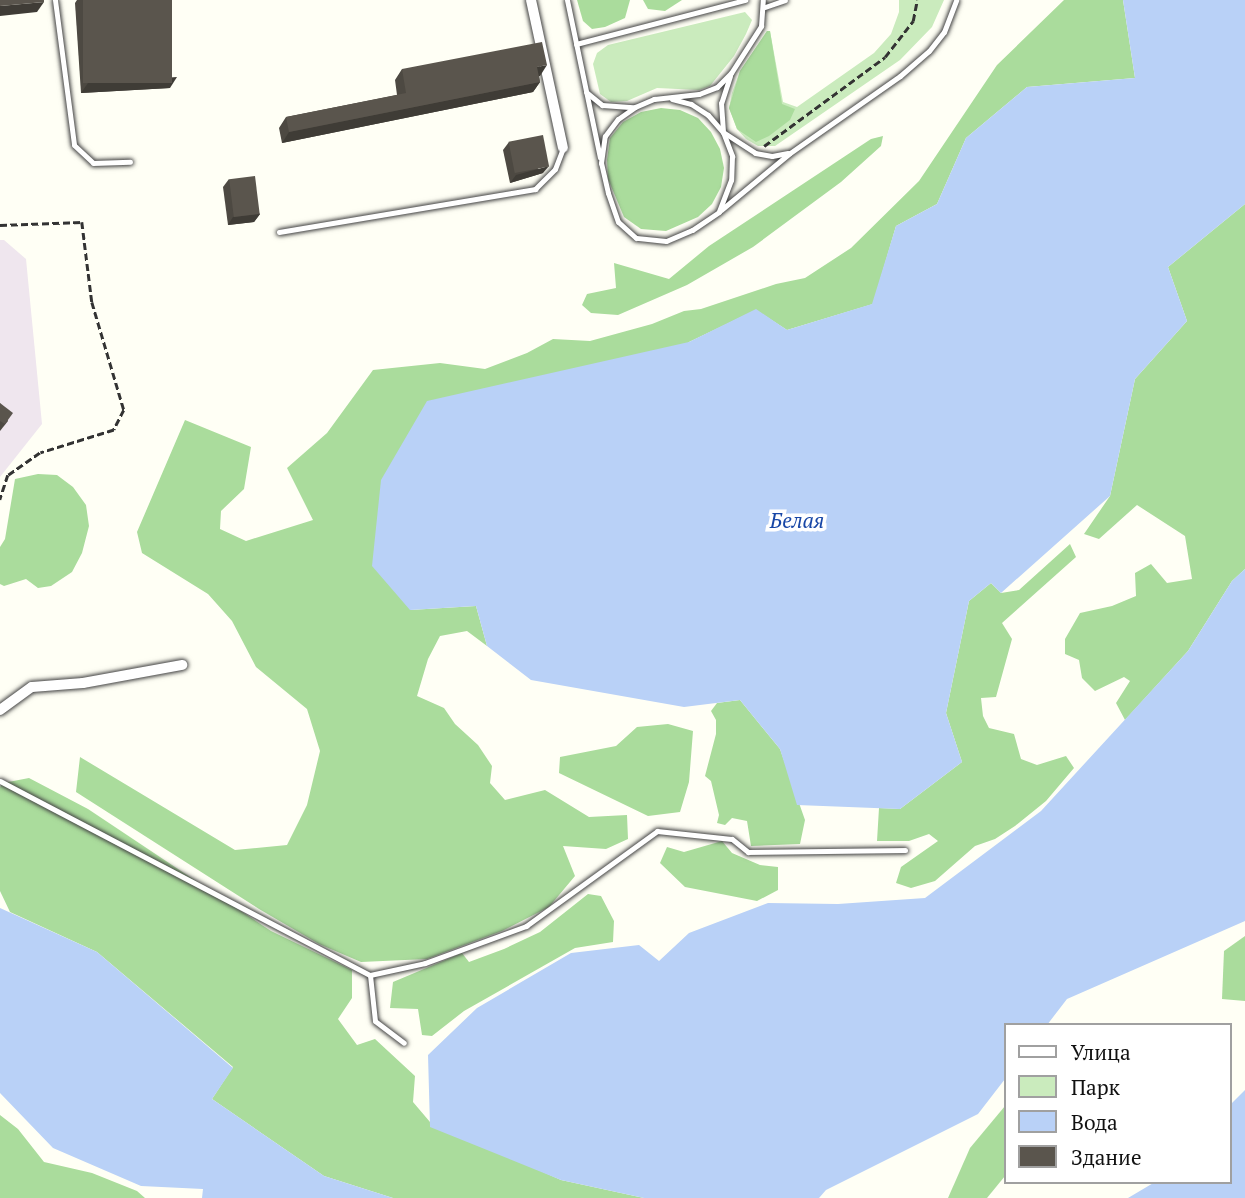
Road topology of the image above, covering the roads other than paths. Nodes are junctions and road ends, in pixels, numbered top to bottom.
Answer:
1 (54, 0) edge
2 (531, 0) edge
3 (567, 0) edge
4 (746, 0) edge
5 (763, 0) edge
6 (785, 0) edge
7 (956, 0) edge
8 (765, 7) junction
9 (576, 44) junction
10 (731, 73) junction
11 (586, 92) junction
12 (672, 99) junction
13 (635, 107) junction
14 (723, 132) junction
15 (563, 148) joint
16 (790, 153) junction
17 (130, 162) dead end
18 (601, 163) junction
19 (719, 212) junction
20 (279, 232) dead end
21 (182, 665) dead end
22 (0, 710) edge
23 (0, 781) edge
24 (905, 850) dead end
25 (370, 975) junction
26 (404, 1043) dead end

1 - 17 lane
2 - 15 street
3 - 9 lane
4 - 9 lane
5 - 8 lane
6 - 8 lane
7 - 16 lane
8 - 10 lane
9 - 11 lane
10 - 12 lane
10 - 14 lane
11 - 13 lane
11 - 18 lane
12 - 13 lane
12 - 14 lane
13 - 18 lane
14 - 16 lane
14 - 19 lane
15 - 20 lane
16 - 19 lane
18 - 19 lane
21 - 22 street
23 - 25 lane
24 - 25 lane
25 - 26 lane

